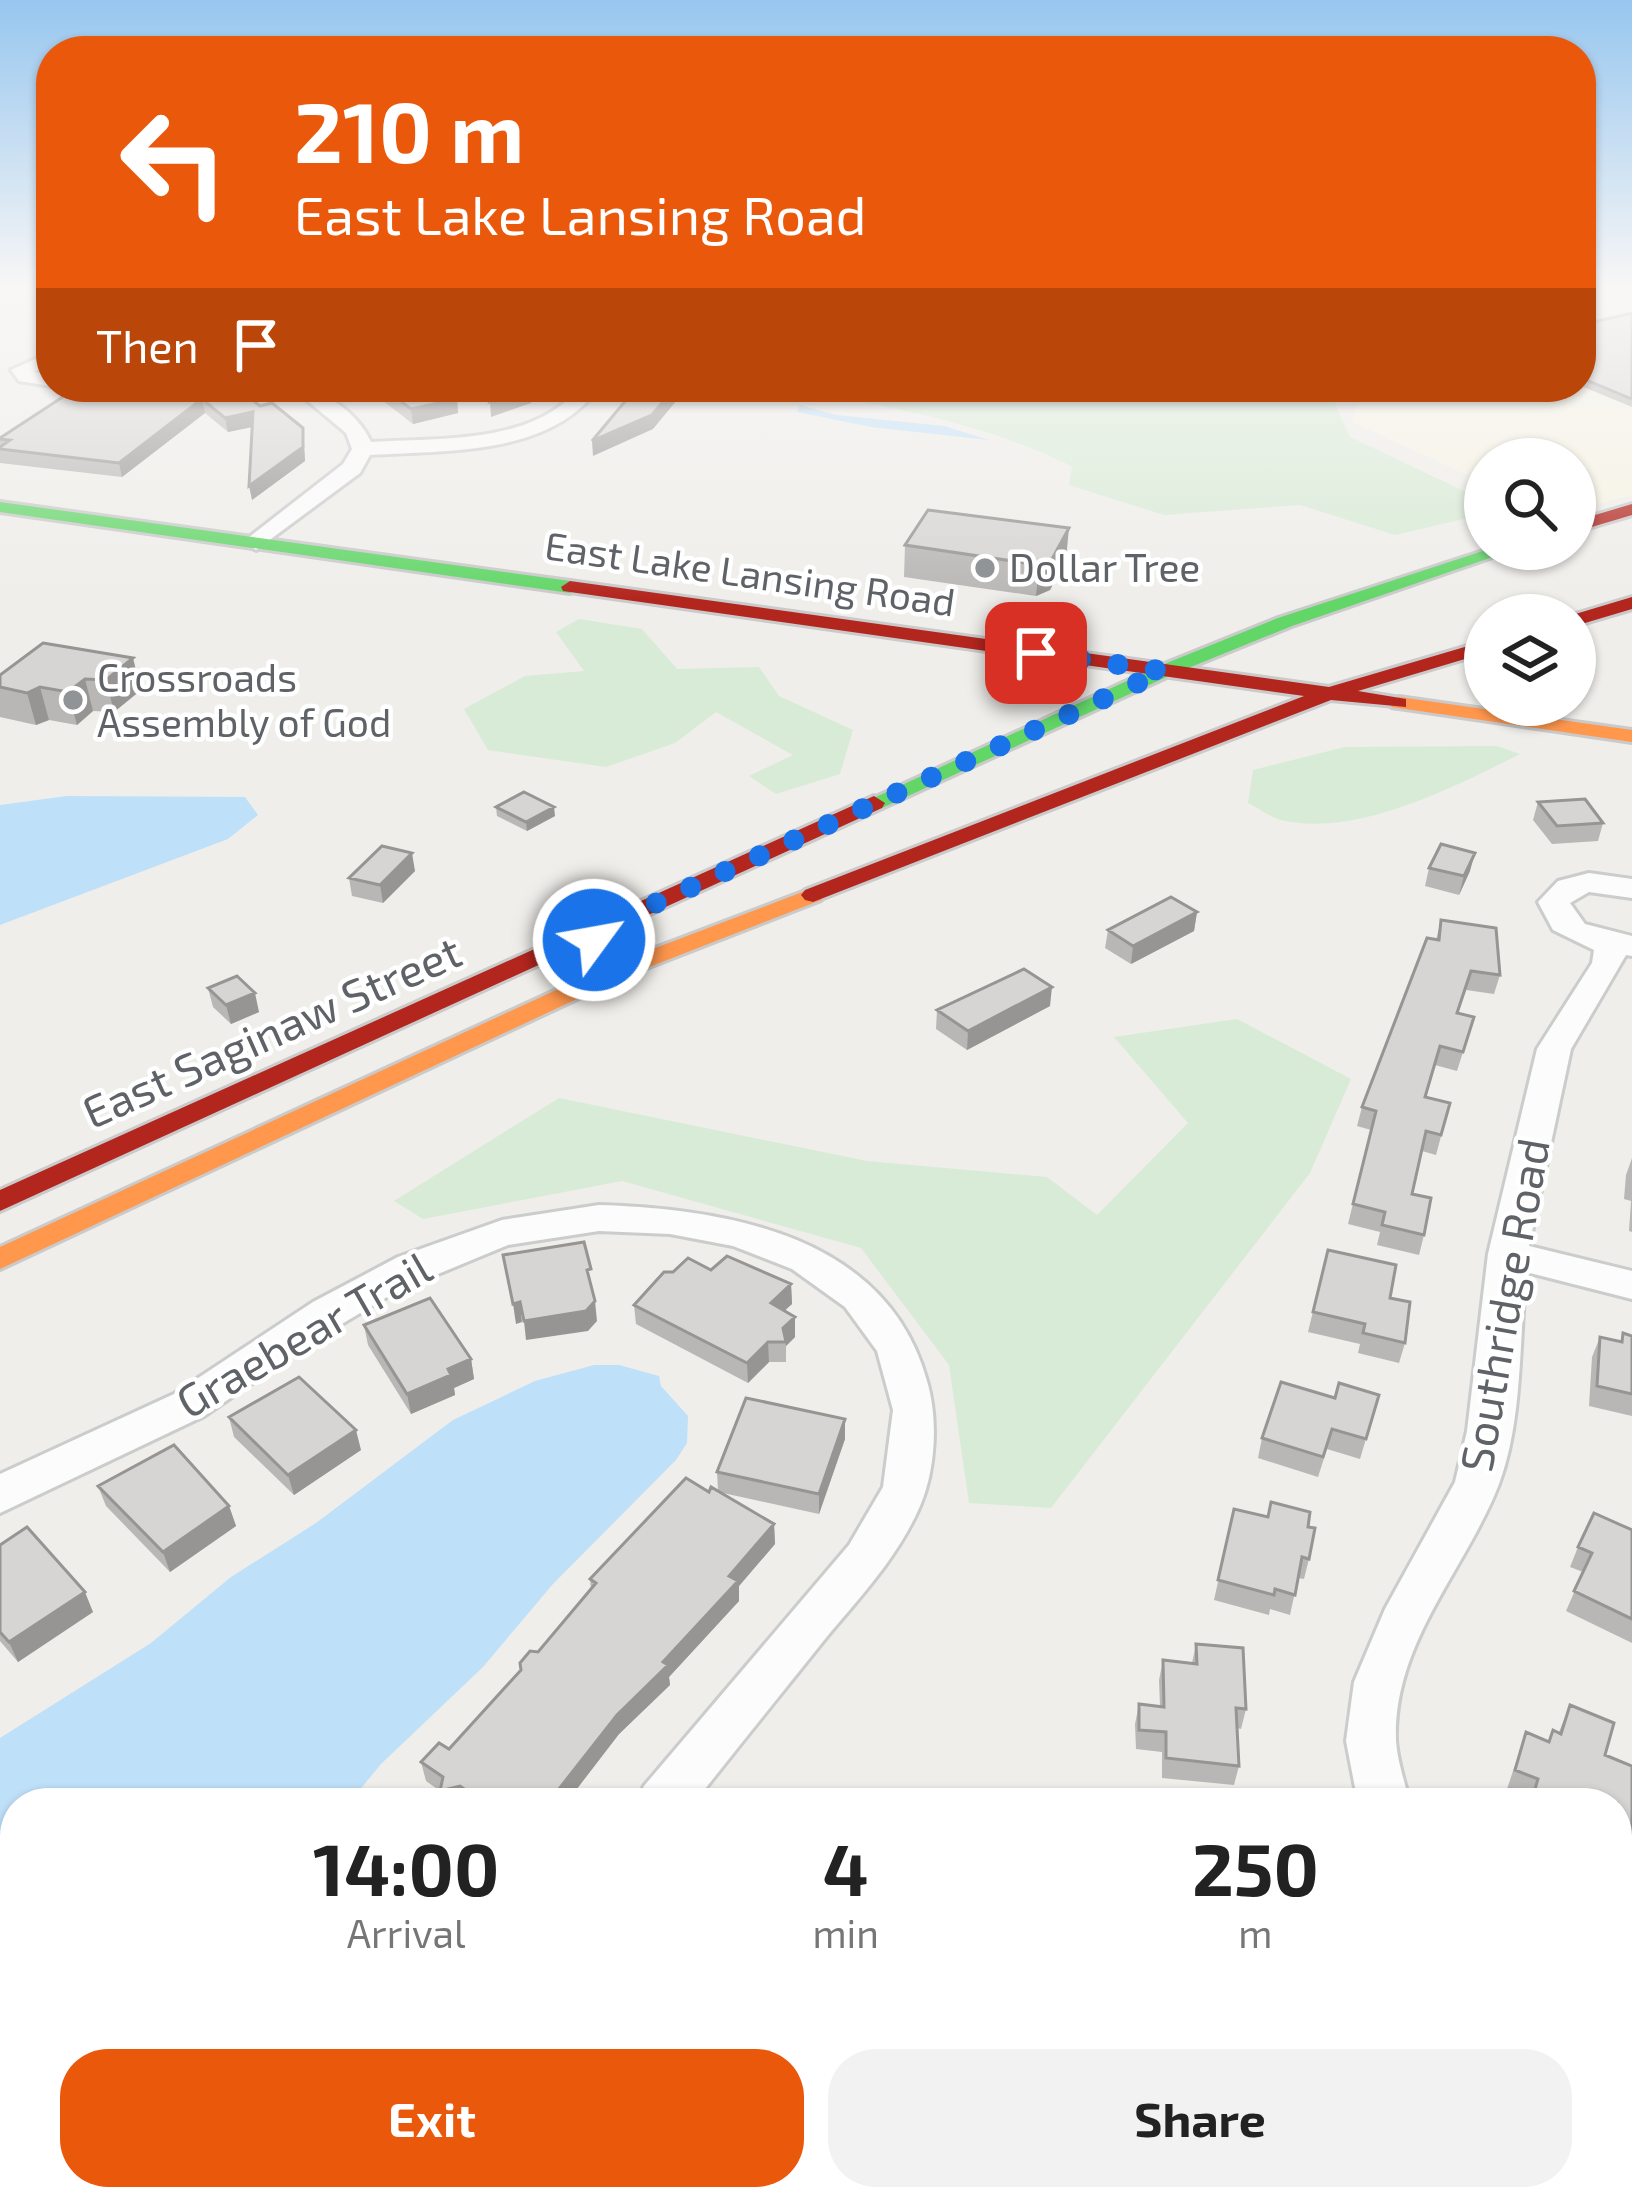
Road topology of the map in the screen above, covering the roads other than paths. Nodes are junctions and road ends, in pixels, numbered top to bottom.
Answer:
1 (320, 402) edge
2 (581, 402) edge
3 (363, 449) junction
4 (0, 507) edge
5 (1632, 509) edge
6 (1596, 520) edge
7 (256, 544) junction
8 (1464, 563) edge
9 (1632, 604) edge
10 (1596, 614) edge
11 (1464, 653) edge
12 (1164, 671) junction
13 (1327, 694) junction
14 (1632, 736) edge
15 (1632, 890) edge
16 (597, 930) junction
17 (1622, 945) edge
18 (617, 970) junction
19 (0, 1201) edge
20 (1508, 1253) junction
21 (0, 1259) edge
22 (1632, 1285) edge
23 (0, 1495) edge
24 (674, 1788) edge
25 (1381, 1788) edge

1 - 3 street
2 - 3 street
3 - 7 street
4 - 7 main road, East Lake Lansing Road
5 - 6 main road
7 - 12 main road, East Lake Lansing Road
8 - 12 main road, East Saginaw Street
9 - 10 main road
11 - 13 main road
12 - 13 main road, East Lake Lansing Road
12 - 16 main road, East Saginaw Street
13 - 14 main road, East Lake Lansing Road
13 - 18 main road
15 - 17 street, Southridge Road
16 - 18 main road
16 - 19 main road, East Saginaw Street
17 - 20 street, Southridge Road
18 - 21 main road
20 - 22 street
20 - 25 street, Southridge Road
23 - 24 street, Graebear Trail

